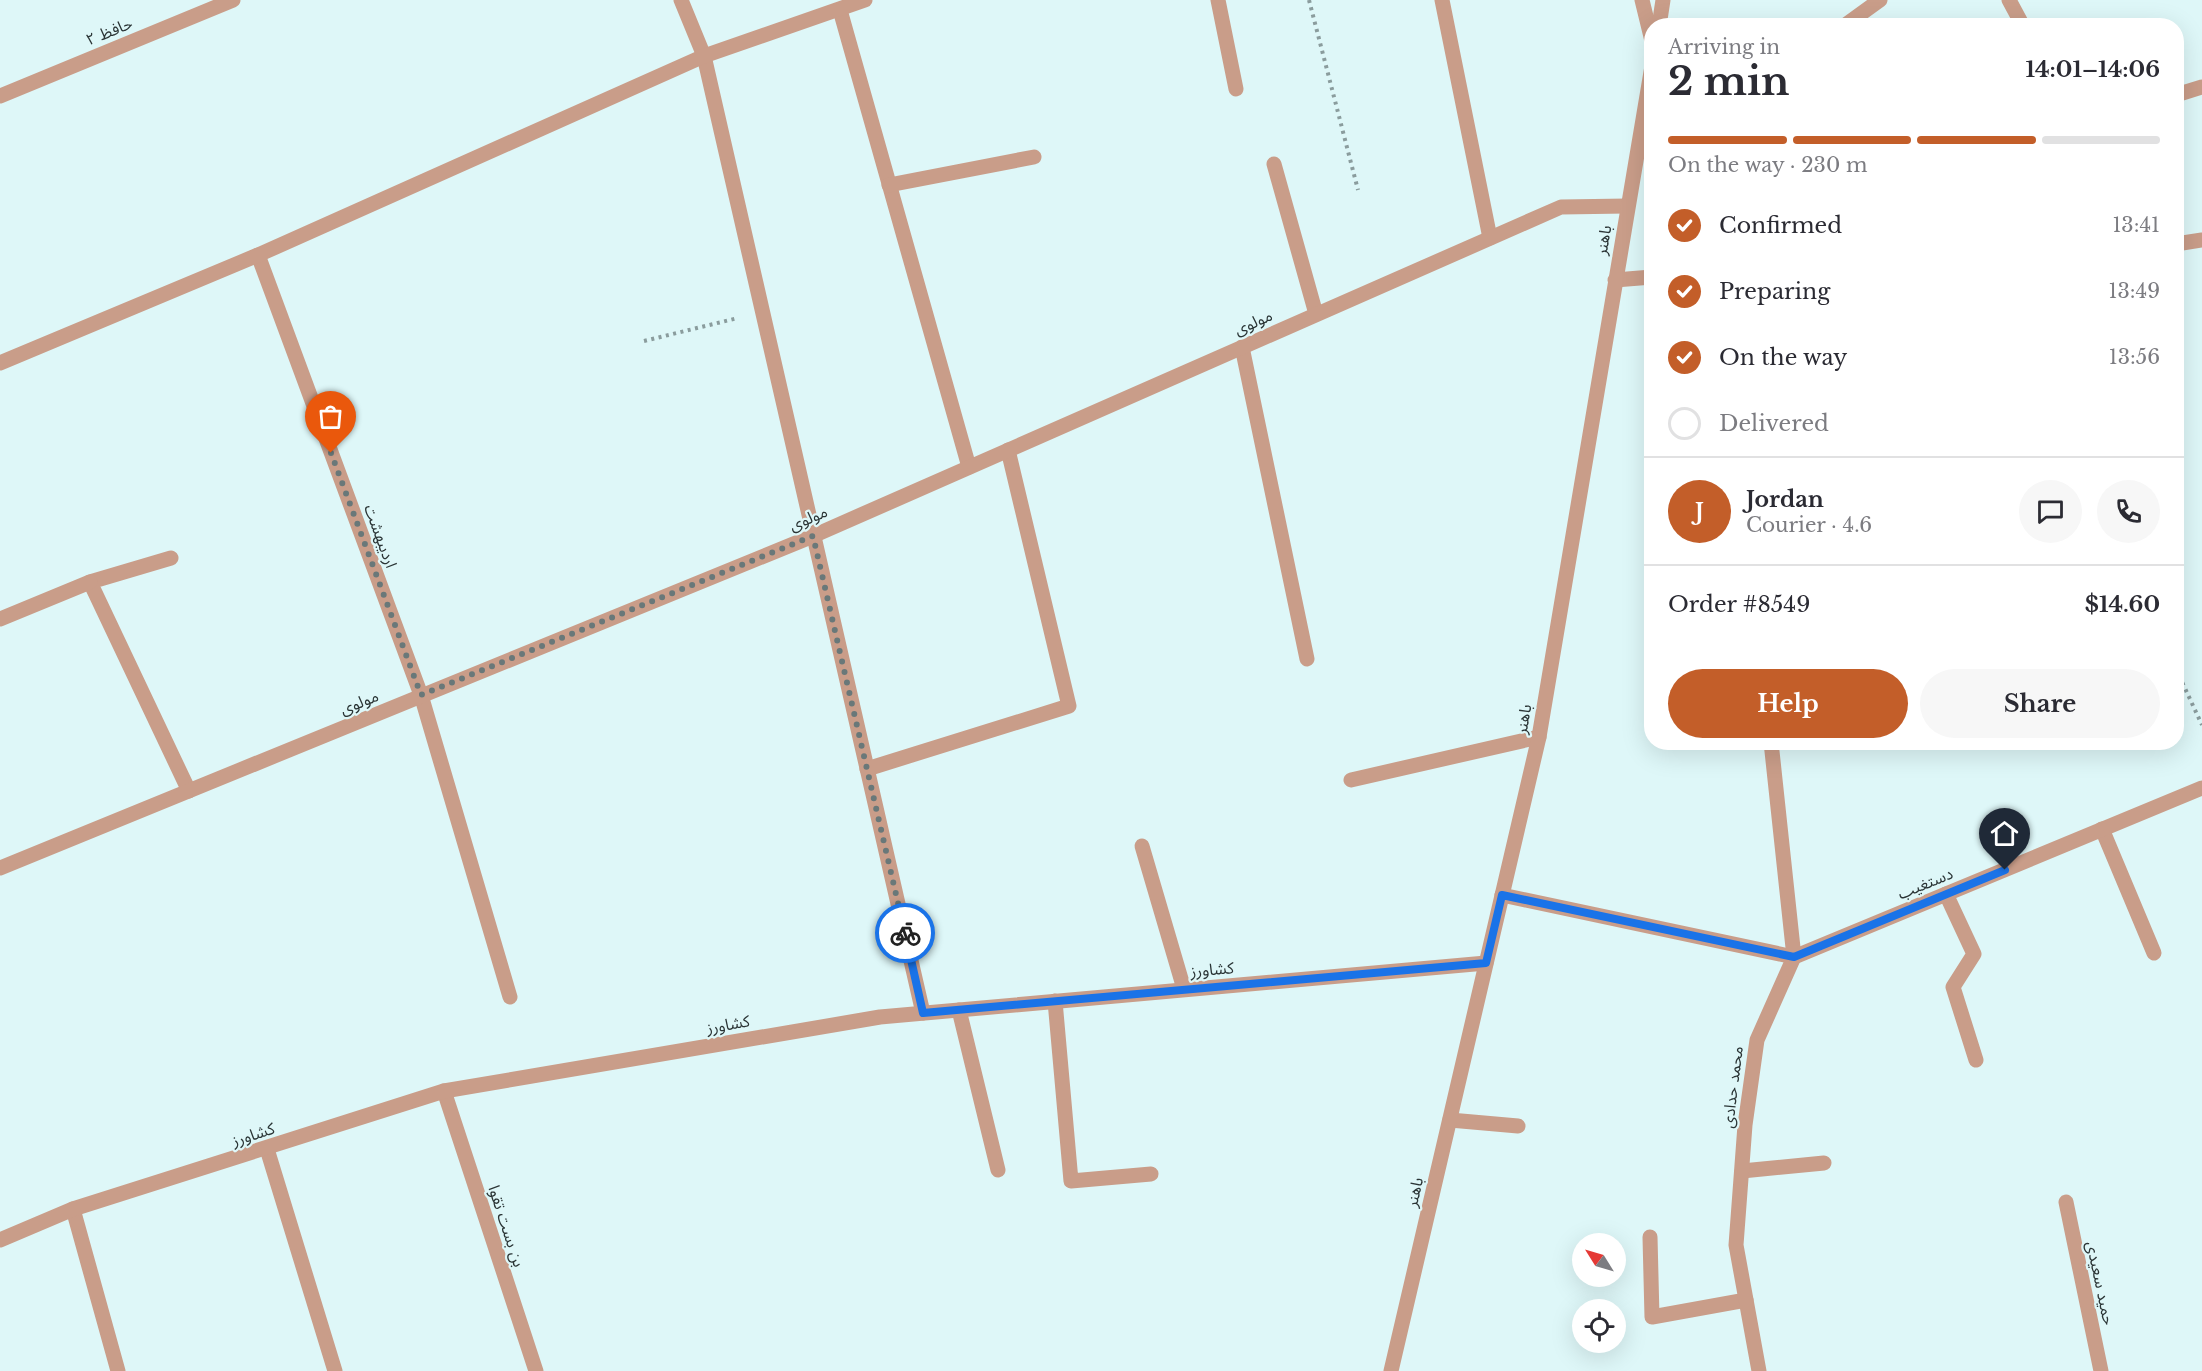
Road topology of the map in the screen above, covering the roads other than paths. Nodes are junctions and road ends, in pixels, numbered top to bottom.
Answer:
1 (233, 0) edge
2 (681, 0) edge
3 (865, 0) edge
4 (1218, 0) edge
5 (1443, 0) edge
6 (1642, 0) edge
7 (1663, 0) edge
8 (1880, 0) edge
9 (2009, 0) edge
10 (840, 10) junction
11 (1646, 18) edge
12 (1660, 18) edge
13 (1858, 18) edge
14 (2019, 18) edge
15 (704, 56) junction
16 (2202, 87) edge
17 (1236, 89) dead end
18 (2184, 93) edge
19 (0, 96) edge
20 (1644, 111) edge
21 (1034, 157) dead end
22 (1274, 164) dead end
23 (889, 185) junction
24 (1627, 206) junction
25 (1490, 237) junction
26 (2202, 240) edge
27 (2184, 243) edge
28 (258, 255) junction
29 (1644, 278) edge
30 (1614, 280) junction
31 (1316, 314) junction
32 (1242, 347) junction
33 (0, 363) edge
34 (1008, 450) junction
35 (969, 467) junction
36 (813, 536) junction
37 (171, 558) dead end
38 (90, 582) junction
39 (0, 619) edge
40 (1307, 659) dead end
41 (421, 695) junction
42 (1539, 737) junction
43 (1772, 750) edge
44 (867, 769) junction
45 (1351, 780) dead end
46 (2202, 788) edge
47 (189, 792) junction
48 (2102, 829) junction
49 (1142, 846) dead end
50 (0, 868) edge
51 (1946, 894) junction
52 (1502, 895) junction
53 (2154, 953) dead end
54 (1794, 957) junction
55 (1486, 963) junction
56 (1184, 989) junction
57 (510, 997) dead end
58 (1055, 1001) junction
59 (959, 1010) junction
60 (923, 1013) junction
61 (1976, 1060) dead end
62 (444, 1091) junction
63 (1450, 1120) junction
64 (1518, 1126) dead end
65 (267, 1149) junction
66 (1824, 1163) dead end
67 (998, 1170) dead end
68 (1742, 1171) junction
69 (1151, 1174) dead end
70 (2066, 1202) dead end
71 (73, 1209) junction
72 (1650, 1236) dead end
73 (0, 1240) edge
74 (1746, 1300) junction
75 (118, 1371) edge
76 (335, 1371) edge
77 (536, 1371) edge
78 (1391, 1371) edge
79 (1760, 1371) edge
80 (2101, 1371) edge

1 - 19 street, حافظ ۲
2 - 15 street
3 - 10 street
4 - 17 street
5 - 25 street
6 - 11 street
7 - 12 street
8 - 13 street
9 - 14 street
10 - 15 street
10 - 23 street
15 - 28 street
15 - 36 street
16 - 18 street
20 - 24 street, باهنر
21 - 23 street
22 - 31 street
23 - 35 street
24 - 25 street, مولوی
24 - 30 street, باهنر
25 - 31 street, مولوی
26 - 27 street
28 - 33 street
28 - 41 street, اردیبهشت
29 - 30 street
30 - 42 street, باهنر
31 - 32 street, مولوی
32 - 34 street, مولوی
32 - 40 street
34 - 35 street, مولوی
34 - 44 street
35 - 36 street, مولوی
36 - 41 street, مولوی
36 - 44 street
37 - 38 street
38 - 39 street
38 - 47 street
41 - 47 street, مولوی
41 - 57 street, اردیبهشت
42 - 45 street
42 - 52 street, باهنر
43 - 54 street, محمد حدادی
44 - 60 street
46 - 48 street, دستغیب
47 - 50 street, مولوی
48 - 51 street, دستغیب
48 - 53 street
49 - 56 street
51 - 54 street, دستغیب
51 - 61 street
52 - 54 street
52 - 55 street, باهنر
54 - 68 street, محمد حدادی
55 - 56 street, کشاورز
55 - 63 street, باهنر
56 - 58 street, کشاورز
58 - 59 street, کشاورز
58 - 69 street
59 - 60 street, کشاورز
59 - 67 street
60 - 62 street, کشاورز
62 - 65 street, کشاورز
62 - 77 street, بن بست تقوا
63 - 64 street
63 - 78 street, باهنر
65 - 71 street, کشاورز
65 - 76 street
66 - 68 street
68 - 74 street, محمد حدادی
70 - 80 street, حمید سعیدی
71 - 73 street, کشاورز
71 - 75 street
72 - 74 street
74 - 79 street, محمد حدادی

